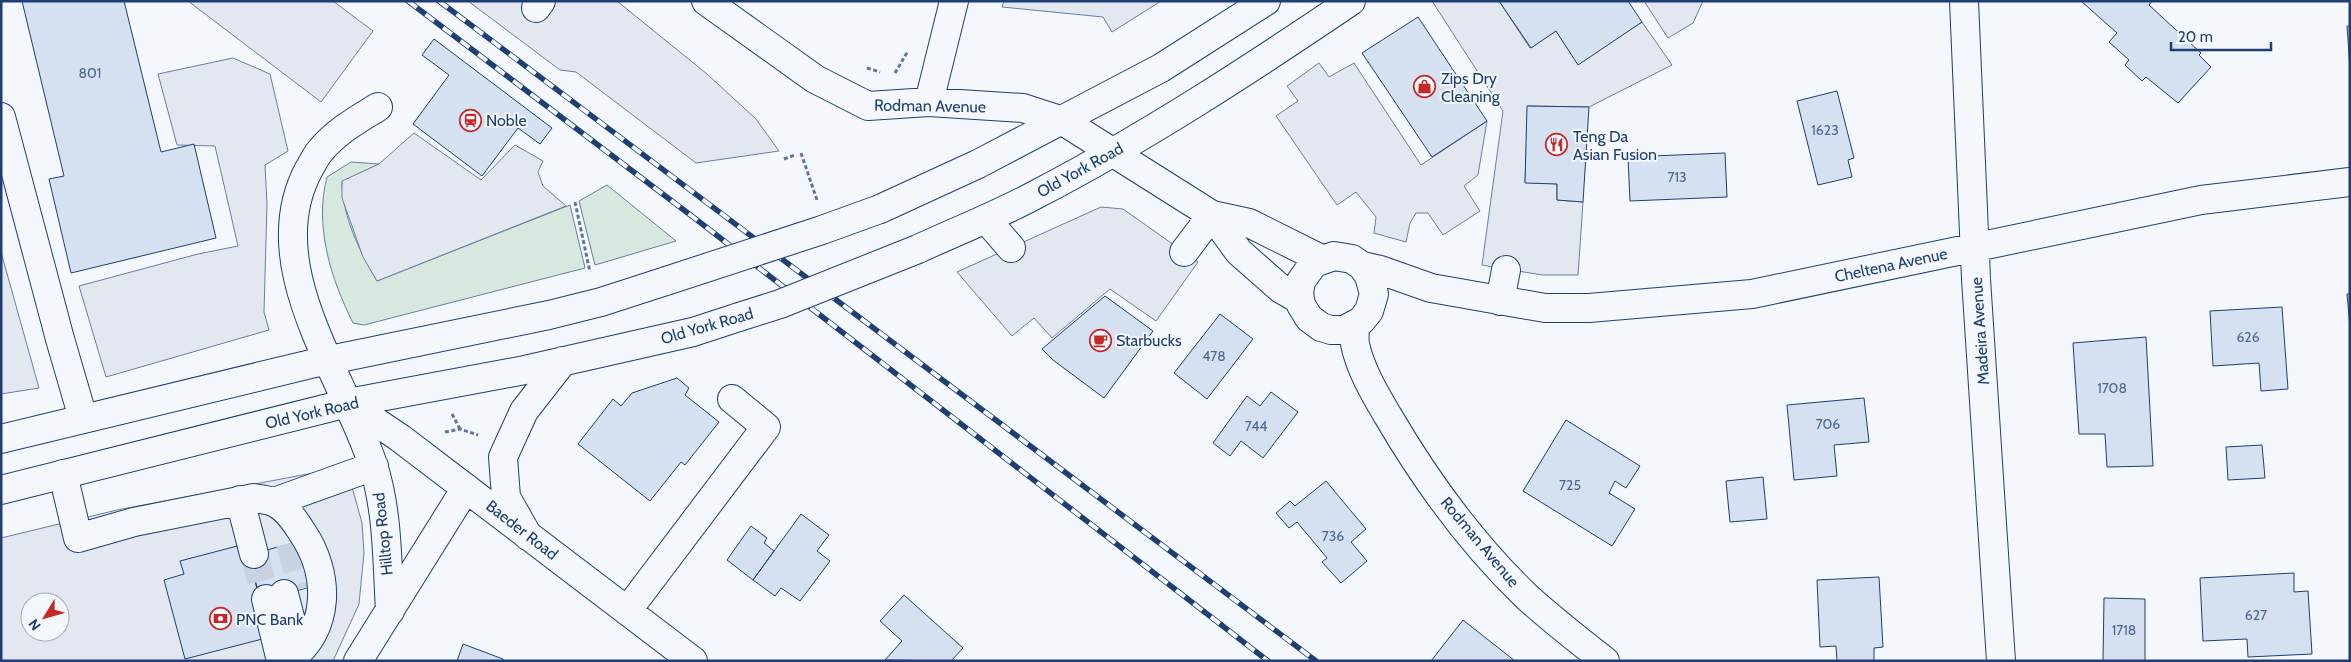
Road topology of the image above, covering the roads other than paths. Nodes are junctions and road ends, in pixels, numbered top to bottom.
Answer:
1 (706, 1) edge
2 (954, 1) edge
3 (1266, 1) edge
4 (1351, 1) edge
5 (1964, 1) edge
6 (929, 102) junction
7 (378, 108) dead end
8 (1, 117) edge
9 (1063, 121) junction
10 (1112, 153) junction
11 (2350, 182) edge
12 (1212, 215) junction
13 (986, 219) junction
14 (1975, 247) junction
15 (1011, 248) dead end
16 (1184, 252) dead end
17 (1322, 259) junction
18 (1506, 270) dead end
19 (1431, 288) junction
20 (1368, 290) junction
21 (1300, 300) junction
22 (1500, 300) junction
23 (1320, 327) junction
24 (328, 360) junction
25 (563, 362) junction
26 (732, 399) dead end
27 (1380, 402) junction
28 (348, 403) junction
29 (83, 418) junction
30 (1, 438) edge
31 (374, 466) junction
32 (63, 474) junction
33 (466, 488) junction
34 (1, 490) edge
35 (263, 502) junction
36 (528, 536) junction
37 (284, 594) tunnel mouth
38 (390, 610) junction
39 (628, 611) junction
40 (295, 651) edge
41 (358, 661) edge
42 (693, 661) edge
43 (1605, 661) edge
44 (2001, 661) edge

1 - 6 main road, Rodman Avenue
2 - 6 main road
3 - 9 main road
4 - 10 main road, Old York Road
5 - 14 main road, Madeira Avenue
6 - 9 main road, Rodman Avenue
7 - 24 main road, Hilltop Road
8 - 29 main road
9 - 10 main road
9 - 24 main road, bridge
10 - 12 main road
10 - 13 main road, Old York Road
11 - 14 main road, Cheltena Avenue
12 - 16 main road
12 - 17 main road
12 - 21 main road
13 - 15 main road
13 - 25 main road, Old York Road, bridge
14 - 22 main road, Cheltena Avenue
14 - 44 main road, Madeira Avenue
17 - 20 main road, Cheltena Avenue
17 - 21 main road
18 - 22 main road
19 - 20 main road, Cheltena Avenue
19 - 20 main road, Cheltena Avenue
19 - 22 main road, Cheltena Avenue
20 - 23 main road, Cheltena Avenue
20 - 27 main road, Rodman Avenue
21 - 23 main road
23 - 27 main road, Rodman Avenue
24 - 28 main road, Hilltop Road
24 - 29 main road
25 - 28 main road, Old York Road
25 - 36 main road
26 - 39 main road
27 - 43 main road, Rodman Avenue
28 - 31 main road, Hilltop Road
28 - 32 main road, Old York Road
28 - 33 main road, Baeder Road
29 - 30 main road
31 - 35 main road
31 - 38 main road, Hilltop Road
32 - 34 main road, Old York Road
32 - 35 main road
33 - 36 main road, Baeder Road
33 - 38 main road, Hilltop Road
35 - 35 main road
35 - 40 main road
36 - 39 main road, Baeder Road
37 - 40 main road
38 - 41 main road, Hilltop Road
39 - 42 main road, Baeder Road

